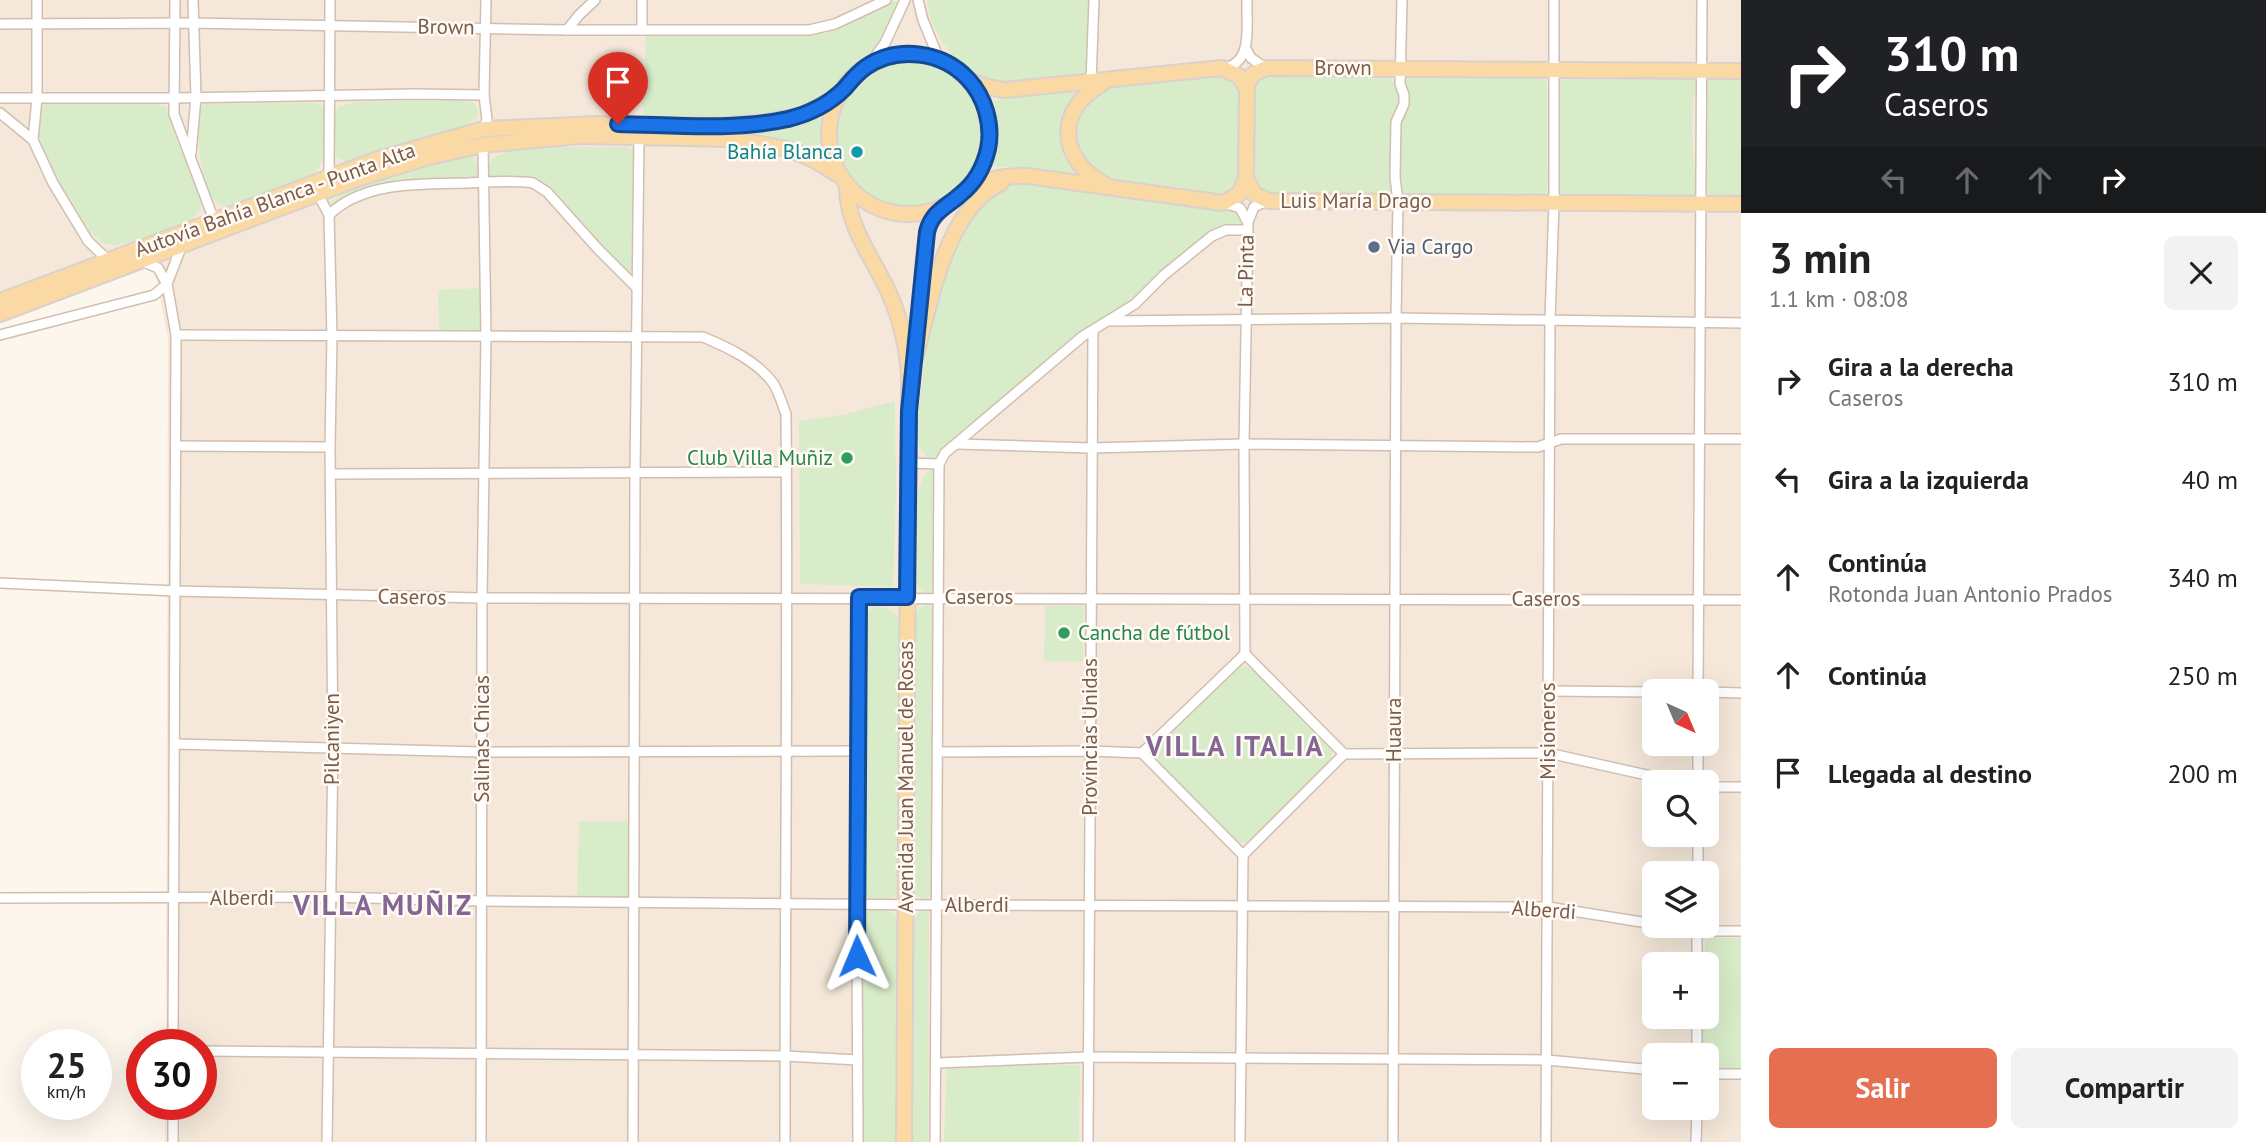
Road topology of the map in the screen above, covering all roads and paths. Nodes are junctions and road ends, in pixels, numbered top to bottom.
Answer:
1 (37, 0) edge
2 (175, 0) edge
3 (193, 0) edge
4 (330, 0) edge
5 (486, 0) edge
6 (595, 0) edge
7 (642, 0) edge
8 (886, 0) edge
9 (905, 0) edge
10 (918, 0) edge
11 (1094, 0) edge
12 (1247, 0) edge
13 (1402, 0) edge
14 (1554, 0) edge
15 (1702, 0) edge
16 (37, 23) junction
17 (193, 23) junction
18 (0, 24) edge
19 (175, 24) junction
20 (330, 25) junction
21 (486, 28) junction
22 (567, 30) junction
23 (642, 30) junction
24 (1246, 47) junction
25 (939, 60) junction
26 (869, 65) junction
27 (1222, 68) junction
28 (1266, 68) junction
29 (1400, 68) junction
30 (1553, 69) junction
31 (1701, 70) junction
32 (1741, 71) edge
33 (969, 80) junction
34 (1107, 80) junction
35 (1091, 82) junction
36 (1247, 89) junction
37 (843, 90) junction
38 (484, 95) junction
39 (331, 96) junction
40 (196, 97) junction
41 (0, 98) edge
42 (37, 98) junction
43 (174, 98) junction
44 (0, 113) edge
45 (484, 129) junction
46 (639, 136) junction
47 (33, 141) junction
48 (483, 145) junction
49 (191, 155) junction
50 (1028, 176) junction
51 (329, 177) junction
52 (1246, 178) junction
53 (844, 180) junction
54 (484, 183) junction
55 (1110, 186) junction
56 (318, 194) junction
57 (961, 194) junction
58 (1269, 201) junction
59 (1398, 202) junction
60 (1223, 203) junction
61 (1554, 203) junction
62 (1701, 204) junction
63 (1741, 204) edge
64 (946, 205) junction
65 (329, 215) junction
66 (214, 220) junction
67 (1247, 226) junction
68 (182, 245) junction
69 (108, 260) junction
70 (141, 261) junction
71 (167, 284) junction
72 (636, 287) junction
73 (0, 301) edge
74 (0, 314) edge
75 (1396, 318) junction
76 (1550, 319) junction
77 (1110, 321) junction
78 (1245, 321) junction
79 (1741, 323) edge
80 (1700, 324) junction
81 (1093, 331) junction
82 (0, 335) edge
83 (176, 335) junction
84 (332, 336) junction
85 (486, 336) junction
86 (638, 338) junction
87 (915, 359) junction
88 (909, 411) junction
89 (1700, 438) junction
90 (1741, 439) edge
91 (1549, 443) junction
92 (956, 444) junction
93 (1244, 444) junction
94 (176, 446) junction
95 (330, 447) junction
96 (1395, 447) junction
97 (1091, 448) junction
98 (909, 463) junction
99 (939, 464) junction
100 (786, 472) junction
101 (331, 474) junction
102 (484, 474) junction
103 (635, 474) junction
104 (0, 583) edge
105 (175, 591) junction
106 (332, 596) junction
107 (787, 597) junction
108 (859, 597) junction
109 (907, 597) junction
110 (939, 597) junction
111 (1091, 597) junction
112 (482, 598) junction
113 (1244, 598) junction
114 (1395, 598) junction
115 (636, 599) junction
116 (1548, 599) junction
117 (1699, 599) junction
118 (1741, 600) edge
119 (1245, 654) junction
120 (1698, 679) edge
121 (1548, 691) junction
122 (1642, 692) edge
123 (1719, 692) edge
124 (1741, 693) edge
125 (175, 744) junction
126 (333, 749) junction
127 (788, 750) junction
128 (635, 751) junction
129 (856, 751) junction
130 (1090, 751) junction
131 (481, 752) junction
132 (939, 752) junction
133 (1394, 752) junction
134 (1142, 753) junction
135 (1548, 753) junction
136 (1344, 754) junction
137 (1642, 774) edge
138 (1719, 787) edge
139 (1741, 787) edge
140 (1243, 855) junction
141 (329, 897) junction
142 (0, 898) edge
143 (174, 898) junction
144 (483, 901) junction
145 (633, 902) junction
146 (785, 903) junction
147 (856, 904) junction
148 (1089, 904) junction
149 (905, 905) junction
150 (937, 905) junction
151 (1241, 905) junction
152 (1394, 906) junction
153 (1548, 907) junction
154 (1642, 922) edge
155 (1719, 929) edge
156 (1741, 931) edge
157 (173, 1029) edge
158 (217, 1051) edge
159 (328, 1051) junction
160 (482, 1052) junction
161 (633, 1055) junction
162 (785, 1056) junction
163 (1088, 1057) junction
164 (1240, 1058) junction
165 (1393, 1059) junction
166 (858, 1060) junction
167 (1547, 1060) junction
168 (937, 1063) junction
169 (1642, 1069) edge
170 (1719, 1074) edge
171 (1741, 1074) edge
172 (173, 1120) edge
173 (1697, 1120) edge
174 (173, 1142) edge
175 (327, 1142) edge
176 (481, 1142) edge
177 (633, 1142) edge
178 (785, 1142) edge
179 (858, 1142) edge
180 (904, 1142) edge
181 (935, 1142) edge
182 (1088, 1142) edge
183 (1240, 1142) edge
184 (1393, 1142) edge
185 (1546, 1142) edge
186 (1696, 1142) edge

1 - 16 street
2 - 19 street
3 - 17 street
4 - 20 street
5 - 21 street
6 - 22 street
7 - 23 street
8 - 23 street, Brown
9 - 26 street
10 - 25 street
11 - 35 street
12 - 24 street
13 - 29 street, Huaura
14 - 30 street, Misioneros
15 - 31 street
16 - 18 street, Brown
16 - 19 street, Brown
16 - 42 street
17 - 19 street, Brown
17 - 20 street, Brown
17 - 40 street
19 - 43 street
20 - 21 street, Brown
20 - 39 street
21 - 22 street, Brown
21 - 38 street
22 - 23 street, Brown
24 - 27 street
24 - 28 street
25 - 26 main road
25 - 33 main road
26 - 37 main road
27 - 34 main road
27 - 36 main road
28 - 29 main road, Brown
28 - 36 main road
29 - 30 main road, Brown
29 - 59 street, Huaura
30 - 31 main road, Brown
30 - 61 street, Misioneros
31 - 32 main road, Brown
31 - 62 street
33 - 35 main road
33 - 57 main road
34 - 35 main road
34 - 55 main road
36 - 52 main road
37 - 45 main road, Autovía Bahía Blanca - Punta Alta
37 - 53 main road
38 - 39 street
38 - 45 street
39 - 40 street
39 - 51 street
40 - 43 street
40 - 49 street
41 - 42 street
42 - 43 street
42 - 47 street
43 - 49 street
44 - 47 street
45 - 51 main road, Autovía Bahía Blanca - Punta Alta
46 - 48 main road, Autovía Bahía Blanca - Punta Alta
46 - 53 main road, Autovía Bahía Blanca - Punta Alta
46 - 72 street
47 - 69 street
48 - 54 street, Salinas Chicas
48 - 56 main road, Autovía Bahía Blanca - Punta Alta
49 - 66 street
50 - 55 main road
50 - 57 main road
50 - 87 main road
51 - 66 main road, Autovía Bahía Blanca - Punta Alta
52 - 58 main road, Luis María Drago
52 - 60 main road
53 - 64 main road
53 - 88 main road, Avenida Juan Manuel de Rosas
54 - 65 street
54 - 72 street
54 - 85 street, Salinas Chicas
55 - 60 main road
56 - 65 street
56 - 68 main road, Autovía Bahía Blanca - Punta Alta
57 - 64 main road
58 - 59 main road, Luis María Drago
58 - 67 street, La Pinta
59 - 61 main road, Luis María Drago
59 - 75 street, Huaura
60 - 67 street, La Pinta
61 - 62 main road, Luis María Drago
61 - 76 street, Misioneros
62 - 63 main road, Luis María Drago
62 - 80 street
64 - 87 main road, Avenida Juan Manuel de Rosas
65 - 84 street, Pilcaniyen
66 - 69 main road, Autovía Bahía Blanca - Punta Alta
67 - 77 street
67 - 78 street, La Pinta
68 - 70 main road, Autovía Bahía Blanca - Punta Alta
68 - 71 street
69 - 73 main road, Autovía Bahía Blanca - Punta Alta
70 - 71 street
70 - 74 main road, Autovía Bahía Blanca - Punta Alta
71 - 82 street
71 - 83 street
72 - 86 street
75 - 76 street
75 - 78 street
75 - 96 street, Huaura
76 - 80 street
76 - 91 street, Misioneros
77 - 78 street
77 - 81 street
78 - 93 street, La Pinta
79 - 80 street
80 - 89 street
81 - 92 street
81 - 97 street, Provincias Unidas
83 - 84 street
83 - 94 street
84 - 85 street
84 - 95 street, Pilcaniyen
85 - 86 street
85 - 102 street, Salinas Chicas
86 - 100 street
86 - 103 street
87 - 88 main road, Avenida Juan Manuel de Rosas
88 - 98 main road, Avenida Juan Manuel de Rosas
89 - 90 street
89 - 91 street
89 - 117 street
91 - 96 street
91 - 116 street, Misioneros
92 - 97 street
92 - 99 street
93 - 96 street
93 - 97 street
93 - 113 street, La Pinta
94 - 95 street
94 - 105 street
95 - 101 street, Pilcaniyen
96 - 114 street, Huaura
97 - 111 street, Provincias Unidas
98 - 99 street
98 - 109 main road, Avenida Juan Manuel de Rosas
99 - 110 street
100 - 103 street
100 - 107 street
101 - 102 street
101 - 106 street, Pilcaniyen
102 - 103 street
102 - 112 street, Salinas Chicas
103 - 115 street
104 - 105 street, Caseros
105 - 106 street, Caseros
105 - 125 street
106 - 112 street, Caseros
106 - 126 street, Pilcaniyen
107 - 108 street, Caseros
107 - 115 street, Caseros
107 - 127 street
108 - 109 street, Caseros
108 - 129 street
109 - 110 street, Caseros
109 - 149 main road, Avenida Juan Manuel de Rosas
110 - 111 street, Caseros
110 - 132 street
111 - 113 street, Caseros
111 - 130 street, Provincias Unidas
112 - 115 street, Caseros
112 - 131 street, Salinas Chicas
113 - 114 street, Caseros
113 - 119 street, La Pinta
114 - 116 street, Caseros
114 - 133 street, Huaura
115 - 128 street
116 - 117 street, Caseros
116 - 121 street, Misioneros
117 - 118 street, Caseros
117 - 120 street
119 - 134 street
119 - 136 street
121 - 122 street
121 - 135 street, Misioneros
123 - 124 street
125 - 126 street
125 - 143 street
126 - 131 street
126 - 141 street, Pilcaniyen
127 - 128 street
127 - 129 street
127 - 146 street
128 - 131 street
128 - 145 street
129 - 147 street
130 - 132 street
130 - 134 street
130 - 148 street, Provincias Unidas
131 - 144 street, Salinas Chicas
132 - 150 street
133 - 135 street
133 - 136 street
133 - 152 street, Huaura
134 - 140 street
135 - 137 street
135 - 153 street, Misioneros
136 - 140 street
138 - 139 street
140 - 151 street
141 - 143 street, Alberdi
141 - 144 street, Alberdi
141 - 159 street, Pilcaniyen
142 - 143 street, Alberdi
143 - 157 street
144 - 145 street, Alberdi
144 - 160 street, Salinas Chicas
145 - 146 street, Alberdi
145 - 161 street
146 - 147 street, Alberdi
146 - 162 street
147 - 149 street, Alberdi
147 - 166 street
148 - 150 street, Alberdi
148 - 151 street, Alberdi
148 - 163 street, Provincias Unidas
149 - 150 street, Alberdi
149 - 180 main road, Avenida Juan Manuel de Rosas
150 - 168 street
151 - 152 street, Alberdi
151 - 164 street
152 - 153 street, Alberdi
152 - 165 street, Huaura
153 - 154 street, Alberdi
153 - 167 street, Misioneros
155 - 156 street
158 - 159 street
159 - 160 street
159 - 175 street, Pilcaniyen
160 - 161 street
160 - 176 street, Salinas Chicas
161 - 162 street
161 - 177 street
162 - 166 street
162 - 178 street
163 - 164 street
163 - 168 street
163 - 182 street, Provincias Unidas
164 - 165 street
164 - 183 street
165 - 167 street
165 - 184 street, Huaura
166 - 179 street
167 - 169 street
167 - 185 street, Misioneros
168 - 181 street
170 - 171 street
172 - 174 street
173 - 186 street

